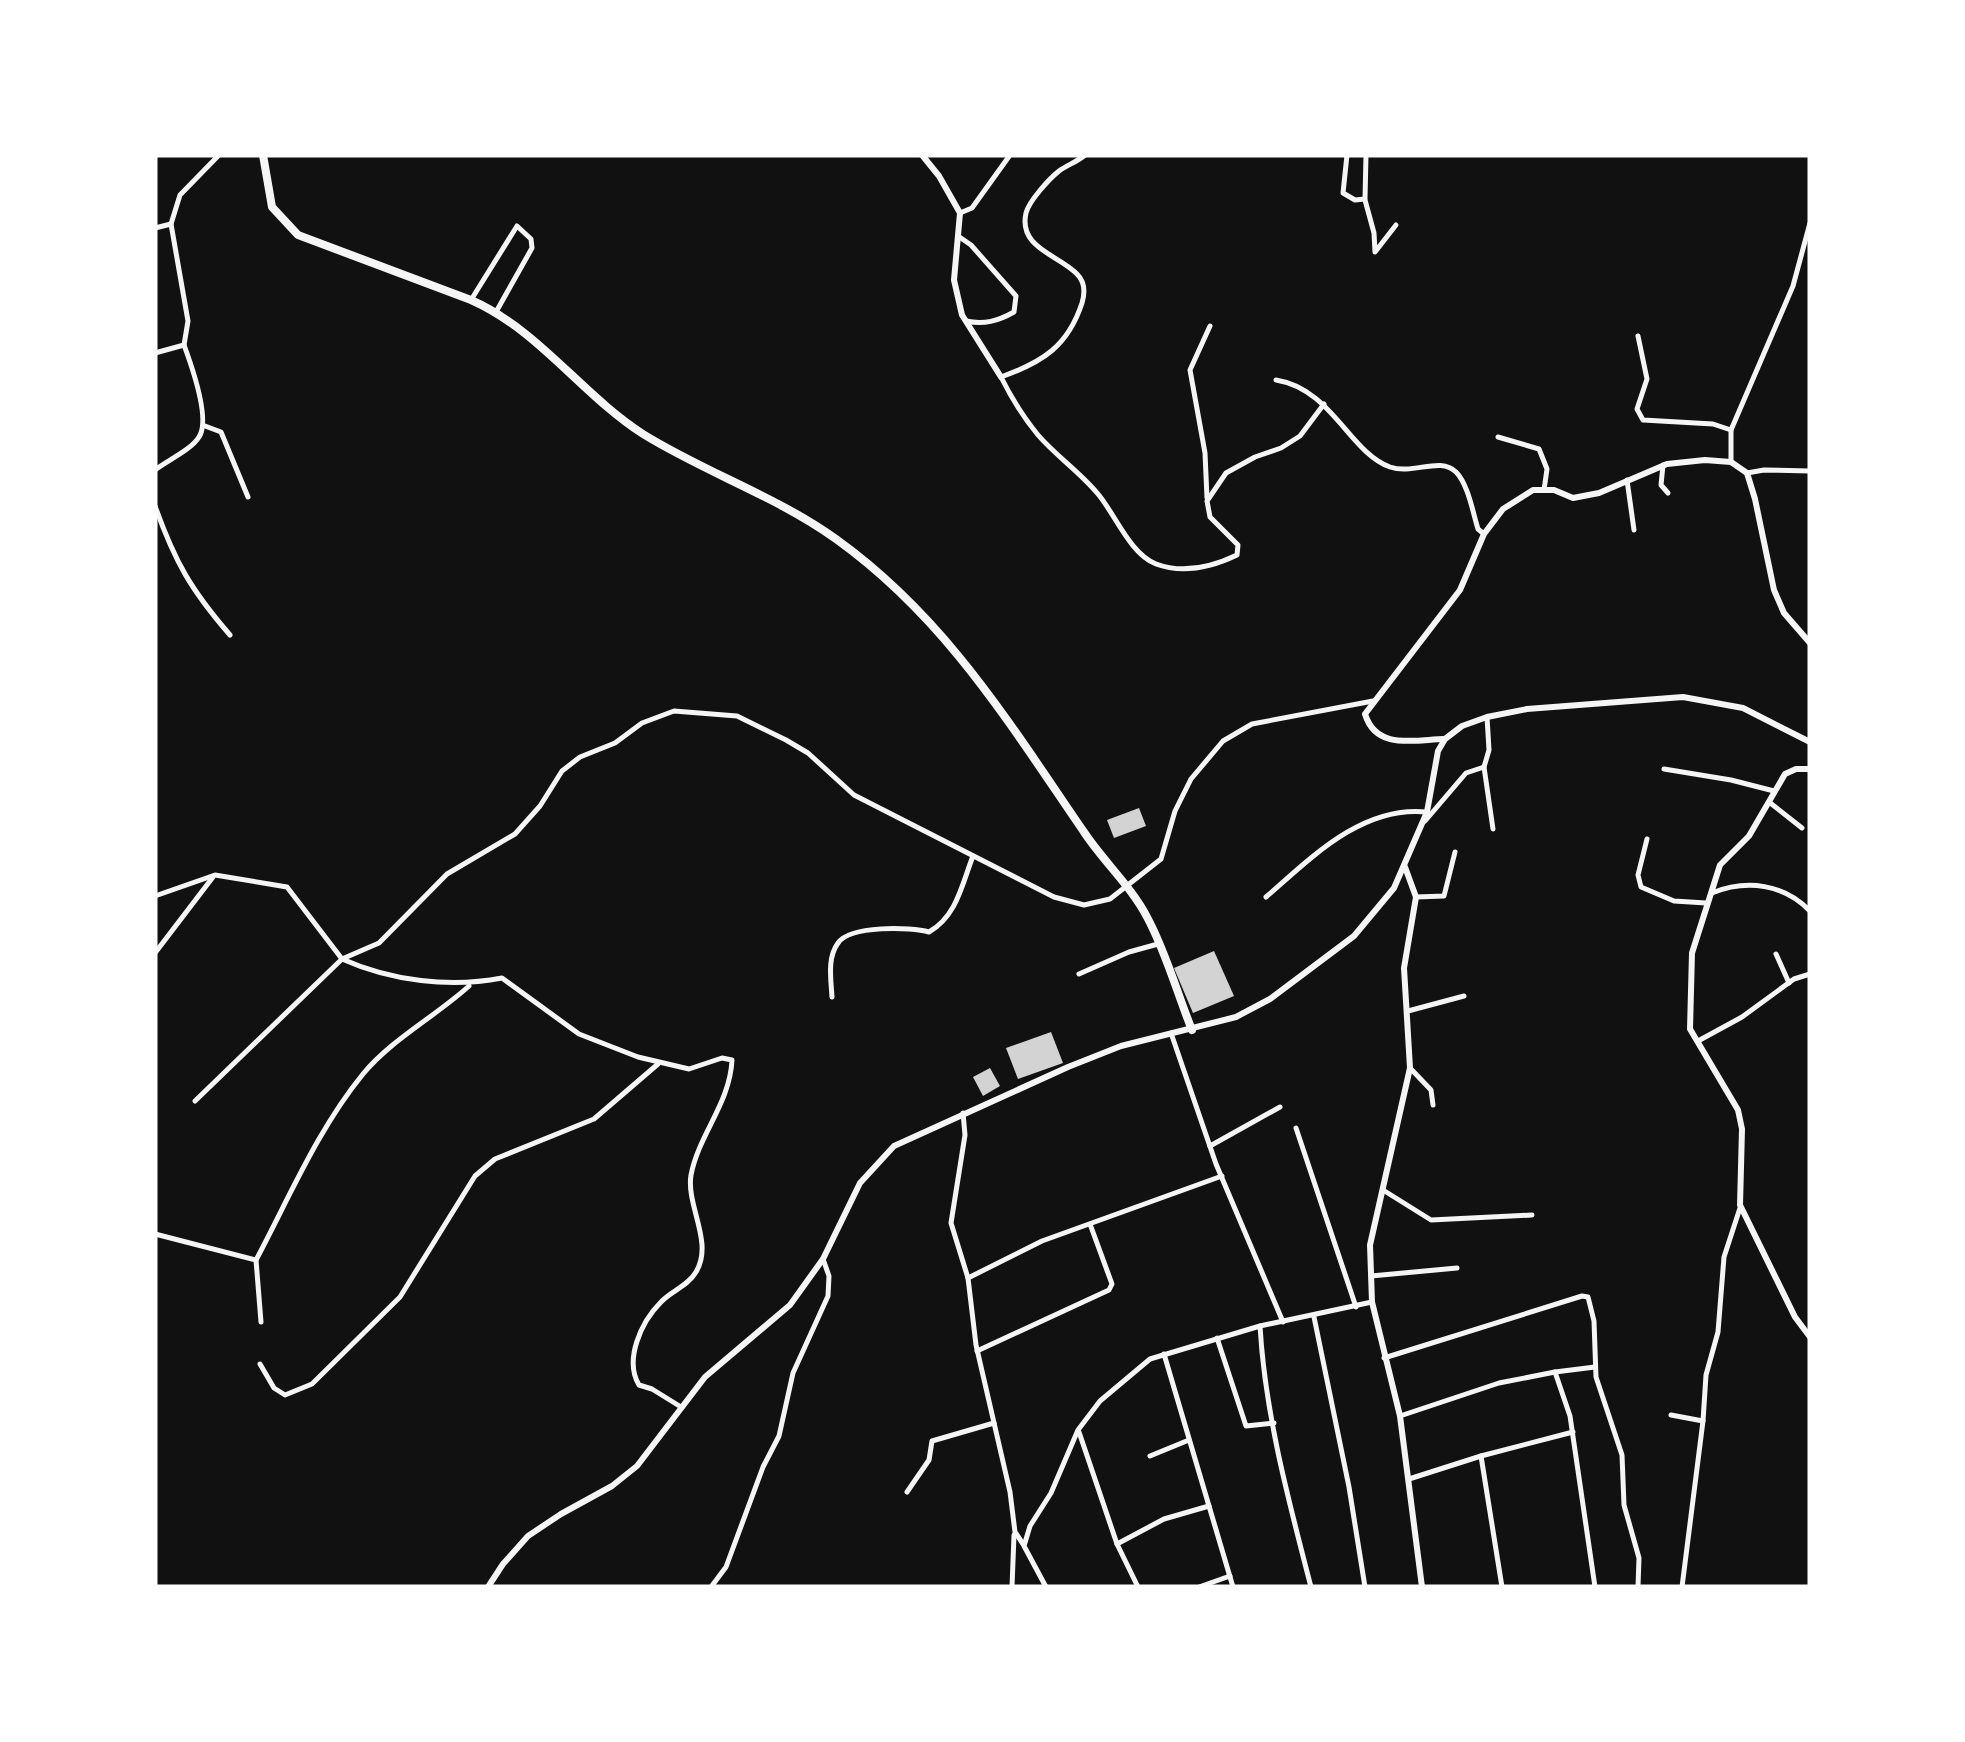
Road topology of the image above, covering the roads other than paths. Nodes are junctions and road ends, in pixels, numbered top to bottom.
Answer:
1 (219, 155) edge
2 (263, 155) edge
3 (922, 155) edge
4 (1010, 155) edge
5 (1085, 155) edge
6 (1347, 155) edge
7 (1366, 155) edge
8 (1365, 199) junction
9 (960, 213) junction
10 (1810, 223) edge
11 (171, 224) junction
12 (1396, 225) dead end
13 (155, 228) edge
14 (958, 236) junction
15 (471, 300) junction
16 (496, 312) junction
17 (966, 321) junction
18 (1210, 326) dead end
19 (1638, 336) dead end
20 (184, 345) junction
21 (155, 352) edge
22 (1000, 377) junction
23 (1276, 380) dead end
24 (1324, 404) junction
25 (204, 425) junction
26 (1731, 430) junction
27 (1498, 437) dead end
28 (1731, 462) junction
29 (1663, 465) junction
30 (155, 470) edge
31 (1810, 471) edge
32 (1747, 474) junction
33 (1627, 480) junction
34 (1544, 490) junction
35 (1668, 493) dead end
36 (248, 497) dead end
37 (1207, 500) junction
38 (155, 506) edge
39 (1634, 530) dead end
40 (1484, 534) junction
41 (230, 635) dead end
42 (1810, 642) edge
43 (1373, 701) junction
44 (1487, 717) junction
45 (1445, 739) junction
46 (1810, 742) edge
47 (1484, 767) junction
48 (1664, 769) dead end
49 (1810, 769) edge
50 (1774, 791) junction
51 (1769, 802) junction
52 (1427, 812) junction
53 (1422, 824) junction
54 (1802, 828) dead end
55 (1493, 829) dead end
56 (1647, 839) dead end
57 (1454, 852) dead end
58 (973, 856) junction
59 (1405, 866) junction
60 (215, 875) junction
61 (1127, 888) junction
62 (1710, 894) junction
63 (155, 896) edge
64 (1266, 897) dead end
65 (1416, 897) junction
66 (1706, 903) junction
67 (1810, 911) edge
68 (1158, 944) junction
69 (155, 953) edge
70 (1776, 954) dead end
71 (342, 959) junction
72 (1079, 974) dead end
73 (1810, 974) edge
74 (1789, 982) junction
75 (472, 984) junction
76 (1464, 996) dead end
77 (832, 997) dead end
78 (1408, 1011) junction
79 (1192, 1030) junction
80 (1171, 1033) junction
81 (1696, 1042) junction
82 (658, 1064) junction
83 (1410, 1068) junction
84 (195, 1101) dead end
85 (1432, 1105) dead end
86 (1280, 1107) dead end
87 (963, 1113) junction
88 (1296, 1128) dead end
89 (1210, 1146) junction
90 (1222, 1176) junction
91 (1382, 1189) junction
92 (1740, 1205) junction
93 (1532, 1215) dead end
94 (1090, 1224) junction
95 (155, 1234) edge
96 (823, 1259) junction
97 (256, 1260) junction
98 (1457, 1268) dead end
99 (1371, 1276) junction
100 (968, 1278) junction
101 (1372, 1302) junction
102 (1356, 1307) junction
103 (1314, 1317) junction
104 (261, 1322) dead end
105 (1283, 1322) junction
106 (1260, 1326) junction
107 (1810, 1337) edge
108 (1217, 1338) junction
109 (977, 1351) junction
110 (1164, 1354) junction
111 (1384, 1358) junction
112 (260, 1364) dead end
113 (1595, 1367) junction
114 (1555, 1372) junction
115 (681, 1407) junction
116 (1671, 1415) dead end
117 (1400, 1416) junction
118 (1704, 1421) junction
119 (994, 1422) junction
120 (1274, 1423) junction
121 (1078, 1430) junction
122 (1572, 1432) junction
123 (1190, 1440) junction
124 (1150, 1456) dead end
125 (1481, 1456) junction
126 (1409, 1479) junction
127 (907, 1492) dead end
128 (1209, 1506) junction
129 (1014, 1532) junction
130 (1117, 1544) junction
131 (1024, 1546) junction
132 (1230, 1576) junction
133 (488, 1587) edge
134 (711, 1587) edge
135 (1012, 1587) edge
136 (1046, 1587) edge
137 (1138, 1587) edge
138 (1199, 1587) edge
139 (1233, 1587) edge
140 (1311, 1587) edge
141 (1365, 1587) edge
142 (1422, 1587) edge
143 (1502, 1587) edge
144 (1595, 1587) edge
145 (1638, 1587) edge
146 (1682, 1587) edge

1 - 11 street
2 - 15 main road
3 - 9 street
4 - 9 street
5 - 22 street
6 - 8 street
7 - 8 street
8 - 12 street
9 - 14 street
10 - 26 street
11 - 13 street
11 - 20 street
14 - 17 street
14 - 17 street
15 - 16 main road
15 - 16 street
16 - 61 main road
17 - 22 street
18 - 37 street
19 - 26 street
20 - 21 street
20 - 25 street
22 - 37 street
23 - 24 street
24 - 37 street
24 - 40 street
25 - 30 street
25 - 36 street
26 - 28 street
27 - 34 street
28 - 29 street
28 - 32 street
29 - 33 street
29 - 35 street
31 - 32 street
32 - 42 street
33 - 34 street
33 - 39 street
34 - 40 street
38 - 41 street
40 - 43 street
43 - 45 street
43 - 61 street
44 - 45 street
44 - 46 street
44 - 47 street
45 - 52 street
47 - 53 street
47 - 55 street
48 - 50 street
49 - 50 street
50 - 51 street
51 - 54 street
51 - 62 street
52 - 53 street
52 - 64 street
53 - 59 street
56 - 66 street
57 - 65 street
58 - 61 street
58 - 71 street
58 - 77 street
59 - 65 street
59 - 79 street
60 - 63 street
60 - 69 street
60 - 71 street
61 - 68 main road
62 - 66 street
62 - 67 street
65 - 78 street
66 - 81 street
68 - 72 street
68 - 79 main road
70 - 74 street
71 - 75 street
71 - 84 street
73 - 74 street
74 - 81 street
75 - 82 street
75 - 97 street
76 - 78 street
78 - 83 street
79 - 80 street
80 - 87 street
80 - 89 street
81 - 92 street
82 - 112 street
82 - 115 street
83 - 85 street
83 - 91 street
86 - 89 street
87 - 96 street
87 - 100 street
88 - 102 street
89 - 90 street
90 - 94 street
90 - 105 street
91 - 93 street
91 - 99 street
92 - 107 street
92 - 118 street
94 - 100 street
94 - 109 street
95 - 97 street
96 - 115 street
96 - 134 street
97 - 104 street
98 - 99 street
99 - 101 street
100 - 109 street
101 - 102 street
101 - 111 street
102 - 103 street
103 - 105 street
103 - 141 street
105 - 106 street
106 - 108 street
106 - 120 street
108 - 110 street
108 - 120 street
109 - 119 street
110 - 121 street
110 - 123 street
111 - 113 street
111 - 117 street
113 - 114 street
113 - 145 street
114 - 117 street
114 - 122 street
115 - 133 street
116 - 118 street
117 - 126 street
118 - 146 street
119 - 127 street
119 - 129 street
120 - 140 street
121 - 130 street
121 - 131 street
122 - 125 street
122 - 144 street
123 - 124 street
123 - 128 street
125 - 126 street
125 - 143 street
126 - 142 street
128 - 130 street
128 - 132 street
129 - 131 street
129 - 135 street
130 - 137 street
131 - 136 street
132 - 138 street
132 - 139 street

